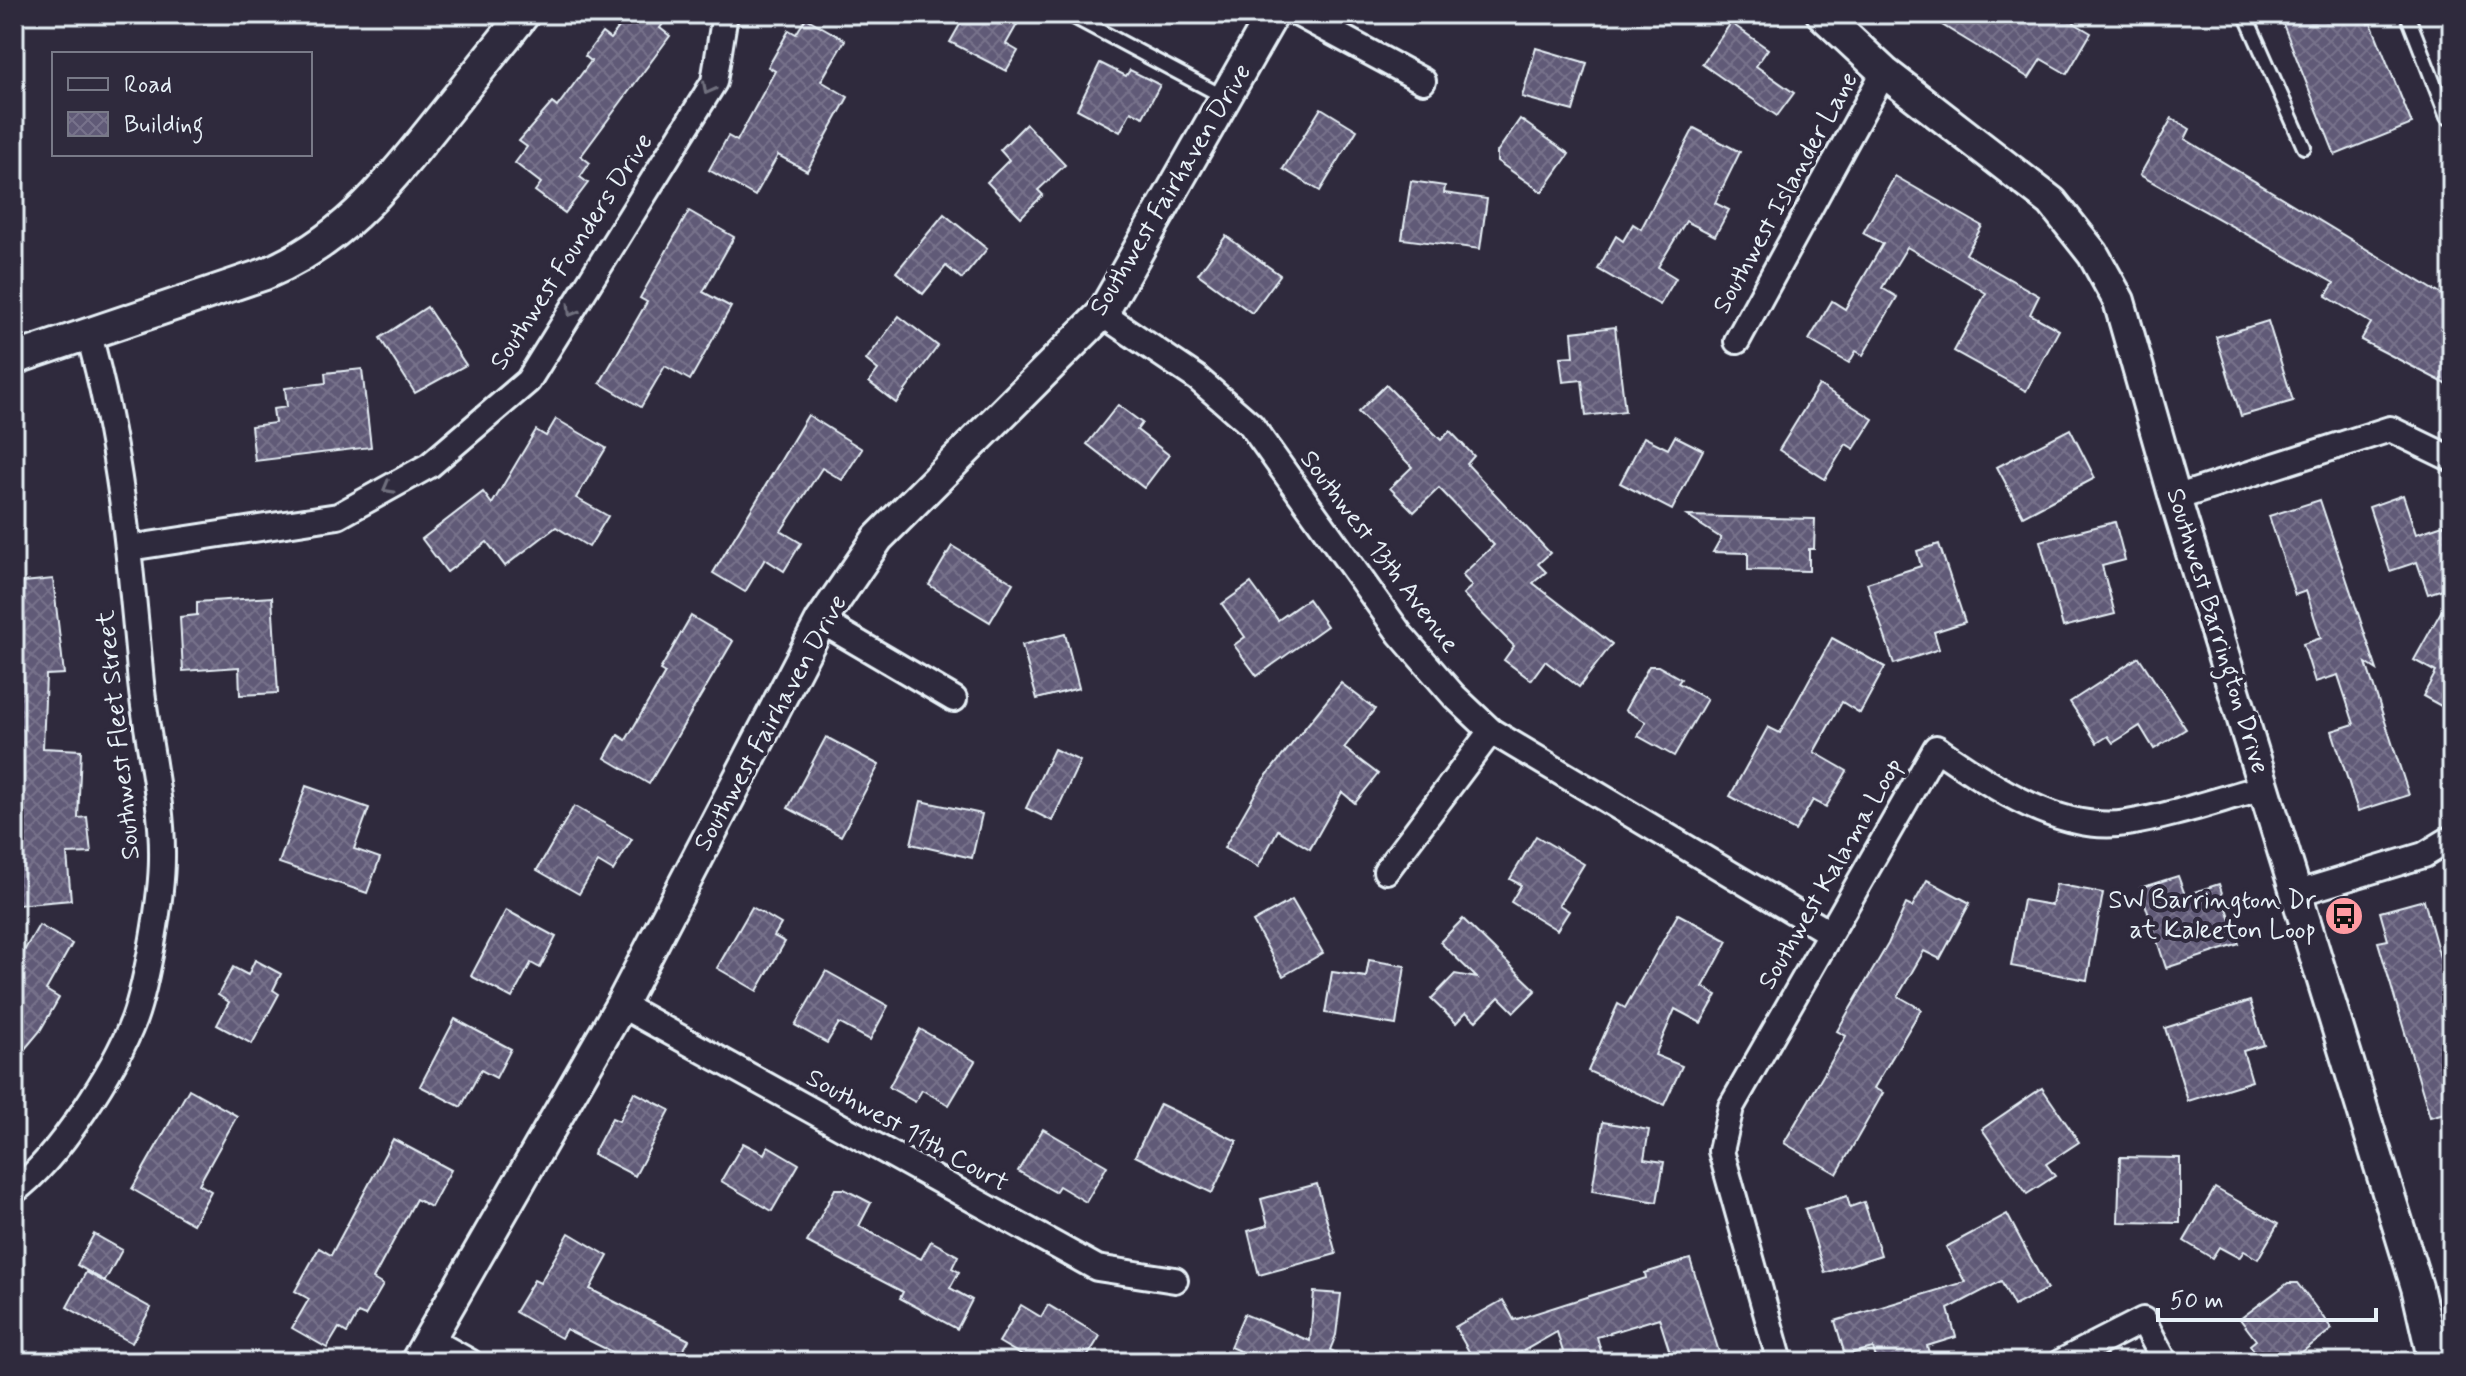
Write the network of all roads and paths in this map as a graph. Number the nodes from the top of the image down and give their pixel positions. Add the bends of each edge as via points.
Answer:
1 (524, 14) edge
2 (725, 14) edge
3 (1068, 14) edge
4 (1273, 14) edge
5 (1298, 14) edge
6 (1822, 14) edge
7 (2245, 14) edge
8 (2407, 14) edge
9 (1884, 72) junction
10 (1423, 81) dead end
11 (1227, 99) junction
12 (2447, 117) dead end
13 (2304, 147) dead end
14 (1102, 314) junction
15 (88, 332) junction
16 (1737, 341) dead end
17 (14, 359) edge
18 (2452, 459) edge
19 (2175, 498) junction
20 (129, 548) junction
21 (821, 621) junction
22 (954, 699) dead end
23 (1491, 731) junction
24 (2265, 787) junction
25 (2452, 838) edge
26 (1386, 871) dead end
27 (2298, 893) junction
28 (1828, 932) junction
29 (621, 1005) junction
30 (14, 1191) edge
31 (1175, 1280) dead end
32 (422, 1350) edge
33 (470, 1362) edge
34 (1780, 1362) edge
35 (2061, 1362) edge
36 (2165, 1362) edge
37 (2434, 1362) edge

1 - 15 street via 376,197 329,240 265,274
2 -> 20 street, Southwest Founders Drive via 714,82 528,381 430,465 338,516
3 - 11 lane
4 - 11 street, Southwest Fairhaven Drive
5 - 10 street
6 - 9 street, Southwest Barrington Drive
7 - 13 lane
8 - 12 lane
9 - 16 street, Southwest Islander Lane
9 - 19 street, Southwest Barrington Drive via 2052,202 2093,254 2119,301
11 - 14 street, Southwest Fairhaven Drive
14 - 21 street, Southwest Fairhaven Drive via 878,538
14 - 23 street, Southwest 13th Avenue via 1197,378 1251,425 1400,634
15 - 17 street
15 - 20 street, Southwest Fleet Street via 101,376
18 - 19 street via 2390,429
19 - 24 street, Southwest Barrington Drive
20 - 30 street, Southwest Fleet Street via 163,860 154,926 134,1019 103,1078 67,1136
21 - 22 street
21 - 29 street, Southwest Fairhaven Drive
23 - 26 street
23 - 28 street, Southwest 13th Avenue
24 - 27 street, Southwest Barrington Drive
24 - 28 street, Southwest Kalama Loop via 2125,824 2096,823 2032,809 1936,748
25 - 27 street via 2424,855
27 - 37 street, Southwest Barrington Drive via 2417,1287
28 - 34 street, Southwest Kalama Loop via 1731,1107 1721,1151
29 - 31 street, Southwest 11th Court via 1097,1268
29 - 32 street, Southwest Fairhaven Drive
32 - 33 street
35 - 36 street via 2143,1320

